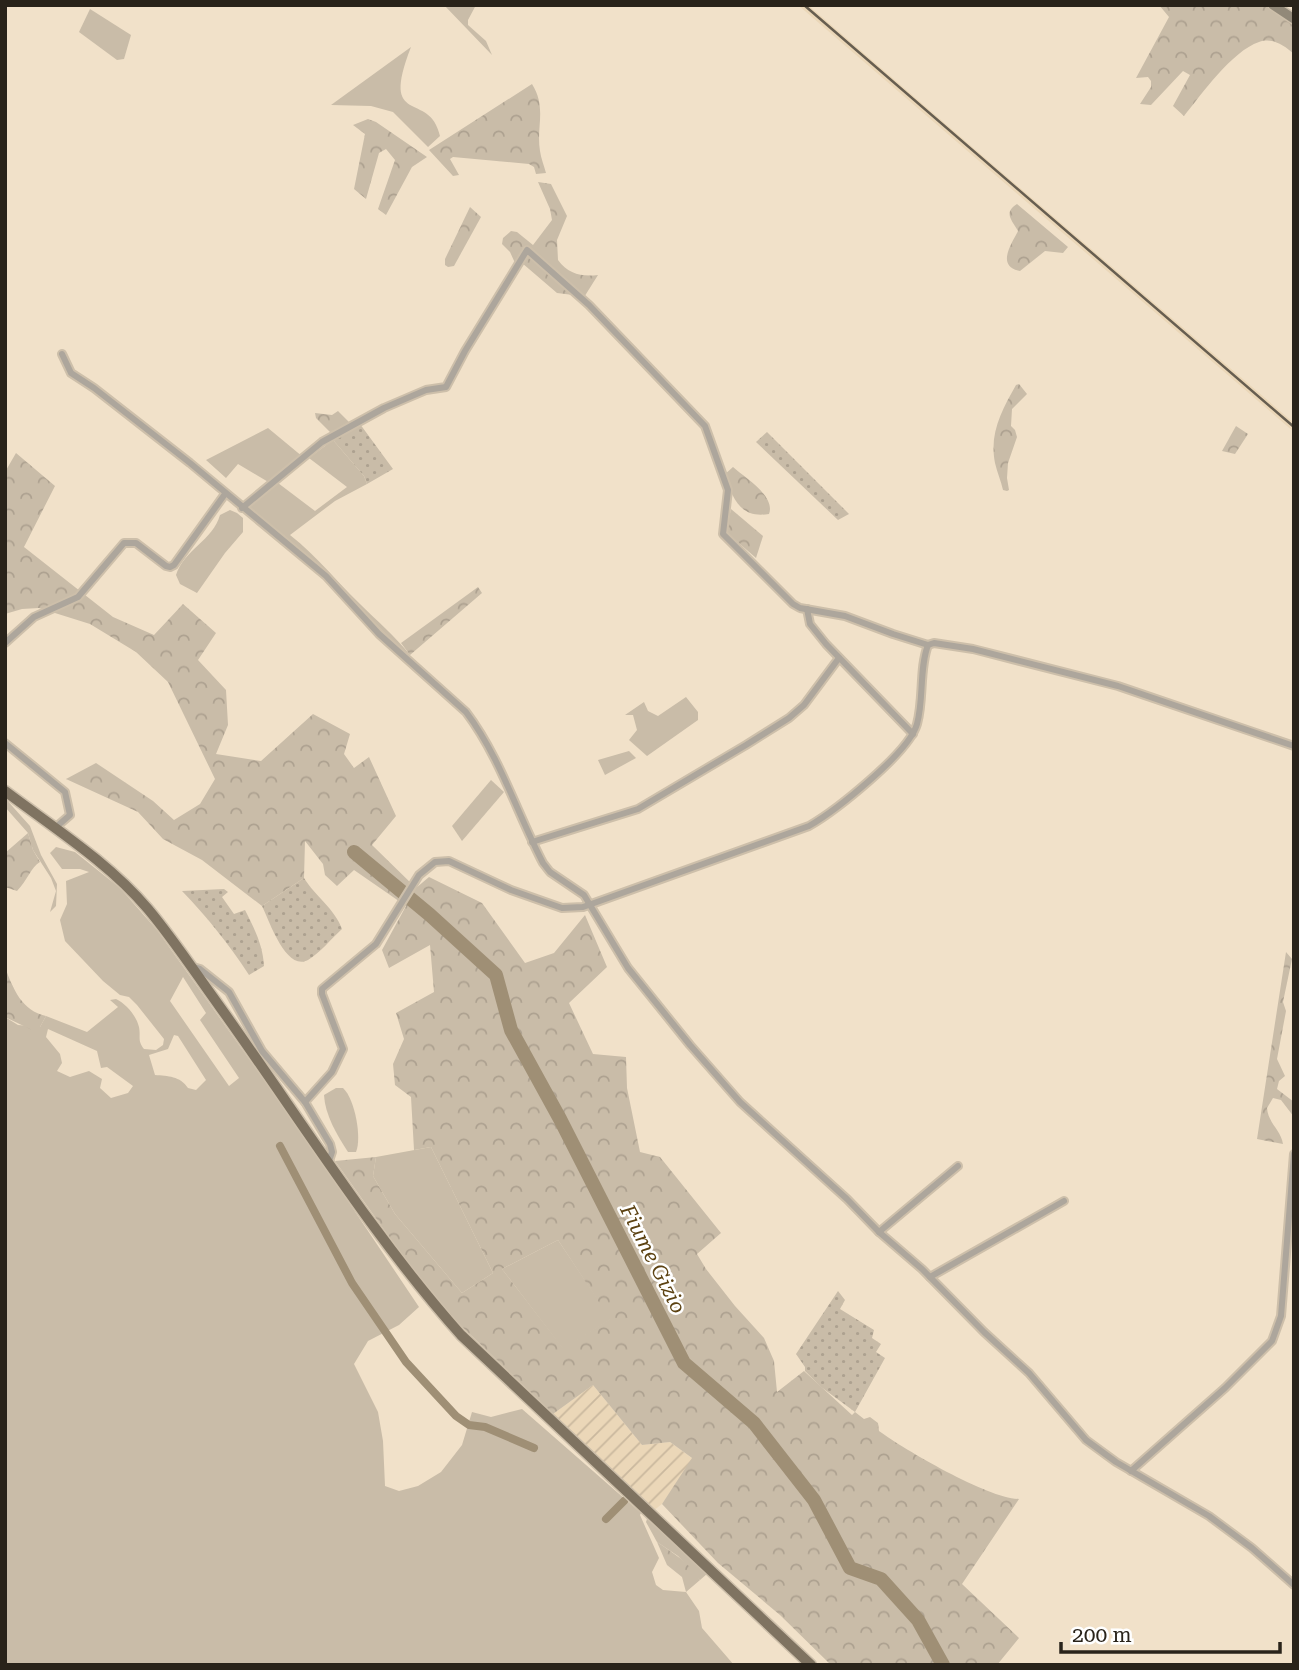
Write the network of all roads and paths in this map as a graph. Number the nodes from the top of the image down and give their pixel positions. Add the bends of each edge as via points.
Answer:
1 (1273, 5) edge
2 (1294, 19) edge
3 (62, 354) dead end
4 (225, 494) junction
5 (242, 508) junction
6 (807, 609) junction
7 (5, 643) edge
8 (929, 645) junction
9 (839, 658) junction
10 (913, 734) junction
11 (5, 743) edge
12 (1294, 746) edge
13 (5, 791) edge
14 (55, 828) junction
15 (532, 842) junction
16 (590, 904) junction
17 (191, 967) junction
18 (259, 1054) junction
19 (305, 1101) junction
20 (1294, 1154) edge
21 (329, 1160) junction
22 (958, 1166) dead end
23 (1064, 1200) dead end
24 (879, 1232) junction
25 (930, 1277) junction
26 (1131, 1471) junction
27 (1294, 1585) edge
28 (811, 1665) edge

1 - 2 main road
3 - 4 street via 71,373
4 - 5 street
4 - 7 street via 174,565 166,566 136,543 124,543 78,597 34,617
5 - 6 street via 322,442 384,408 423,391 446,387 527,250 589,305 705,426 728,490 723,534 793,604
5 - 15 street via 326,576 379,634 466,712 478,727
6 - 8 street via 845,616
6 - 9 street via 810,624
8 - 10 street
8 - 12 street via 973,649 1118,686
9 - 10 street
9 - 15 street via 804,705 746,745 638,809
10 - 16 street via 880,770 809,826
11 - 14 street via 65,792 70,815
13 - 14 main road
14 - 17 main road via 146,907
15 - 16 street via 550,872 576,888
16 - 19 street via 562,908 449,861 428,866 376,944 322,989 343,1049 332,1072
16 - 24 street via 628,968 702,1060 740,1102
17 - 18 main road
17 - 18 street via 229,992
18 - 19 street
18 - 21 main road
19 - 21 street via 330,1144
20 - 26 street via 1280,1316 1272,1341
21 - 28 main road via 378,1233 461,1335 647,1516
22 - 24 street
23 - 25 street
24 - 25 street
25 - 26 street via 1028,1373 1086,1440
26 - 27 street via 1209,1516

